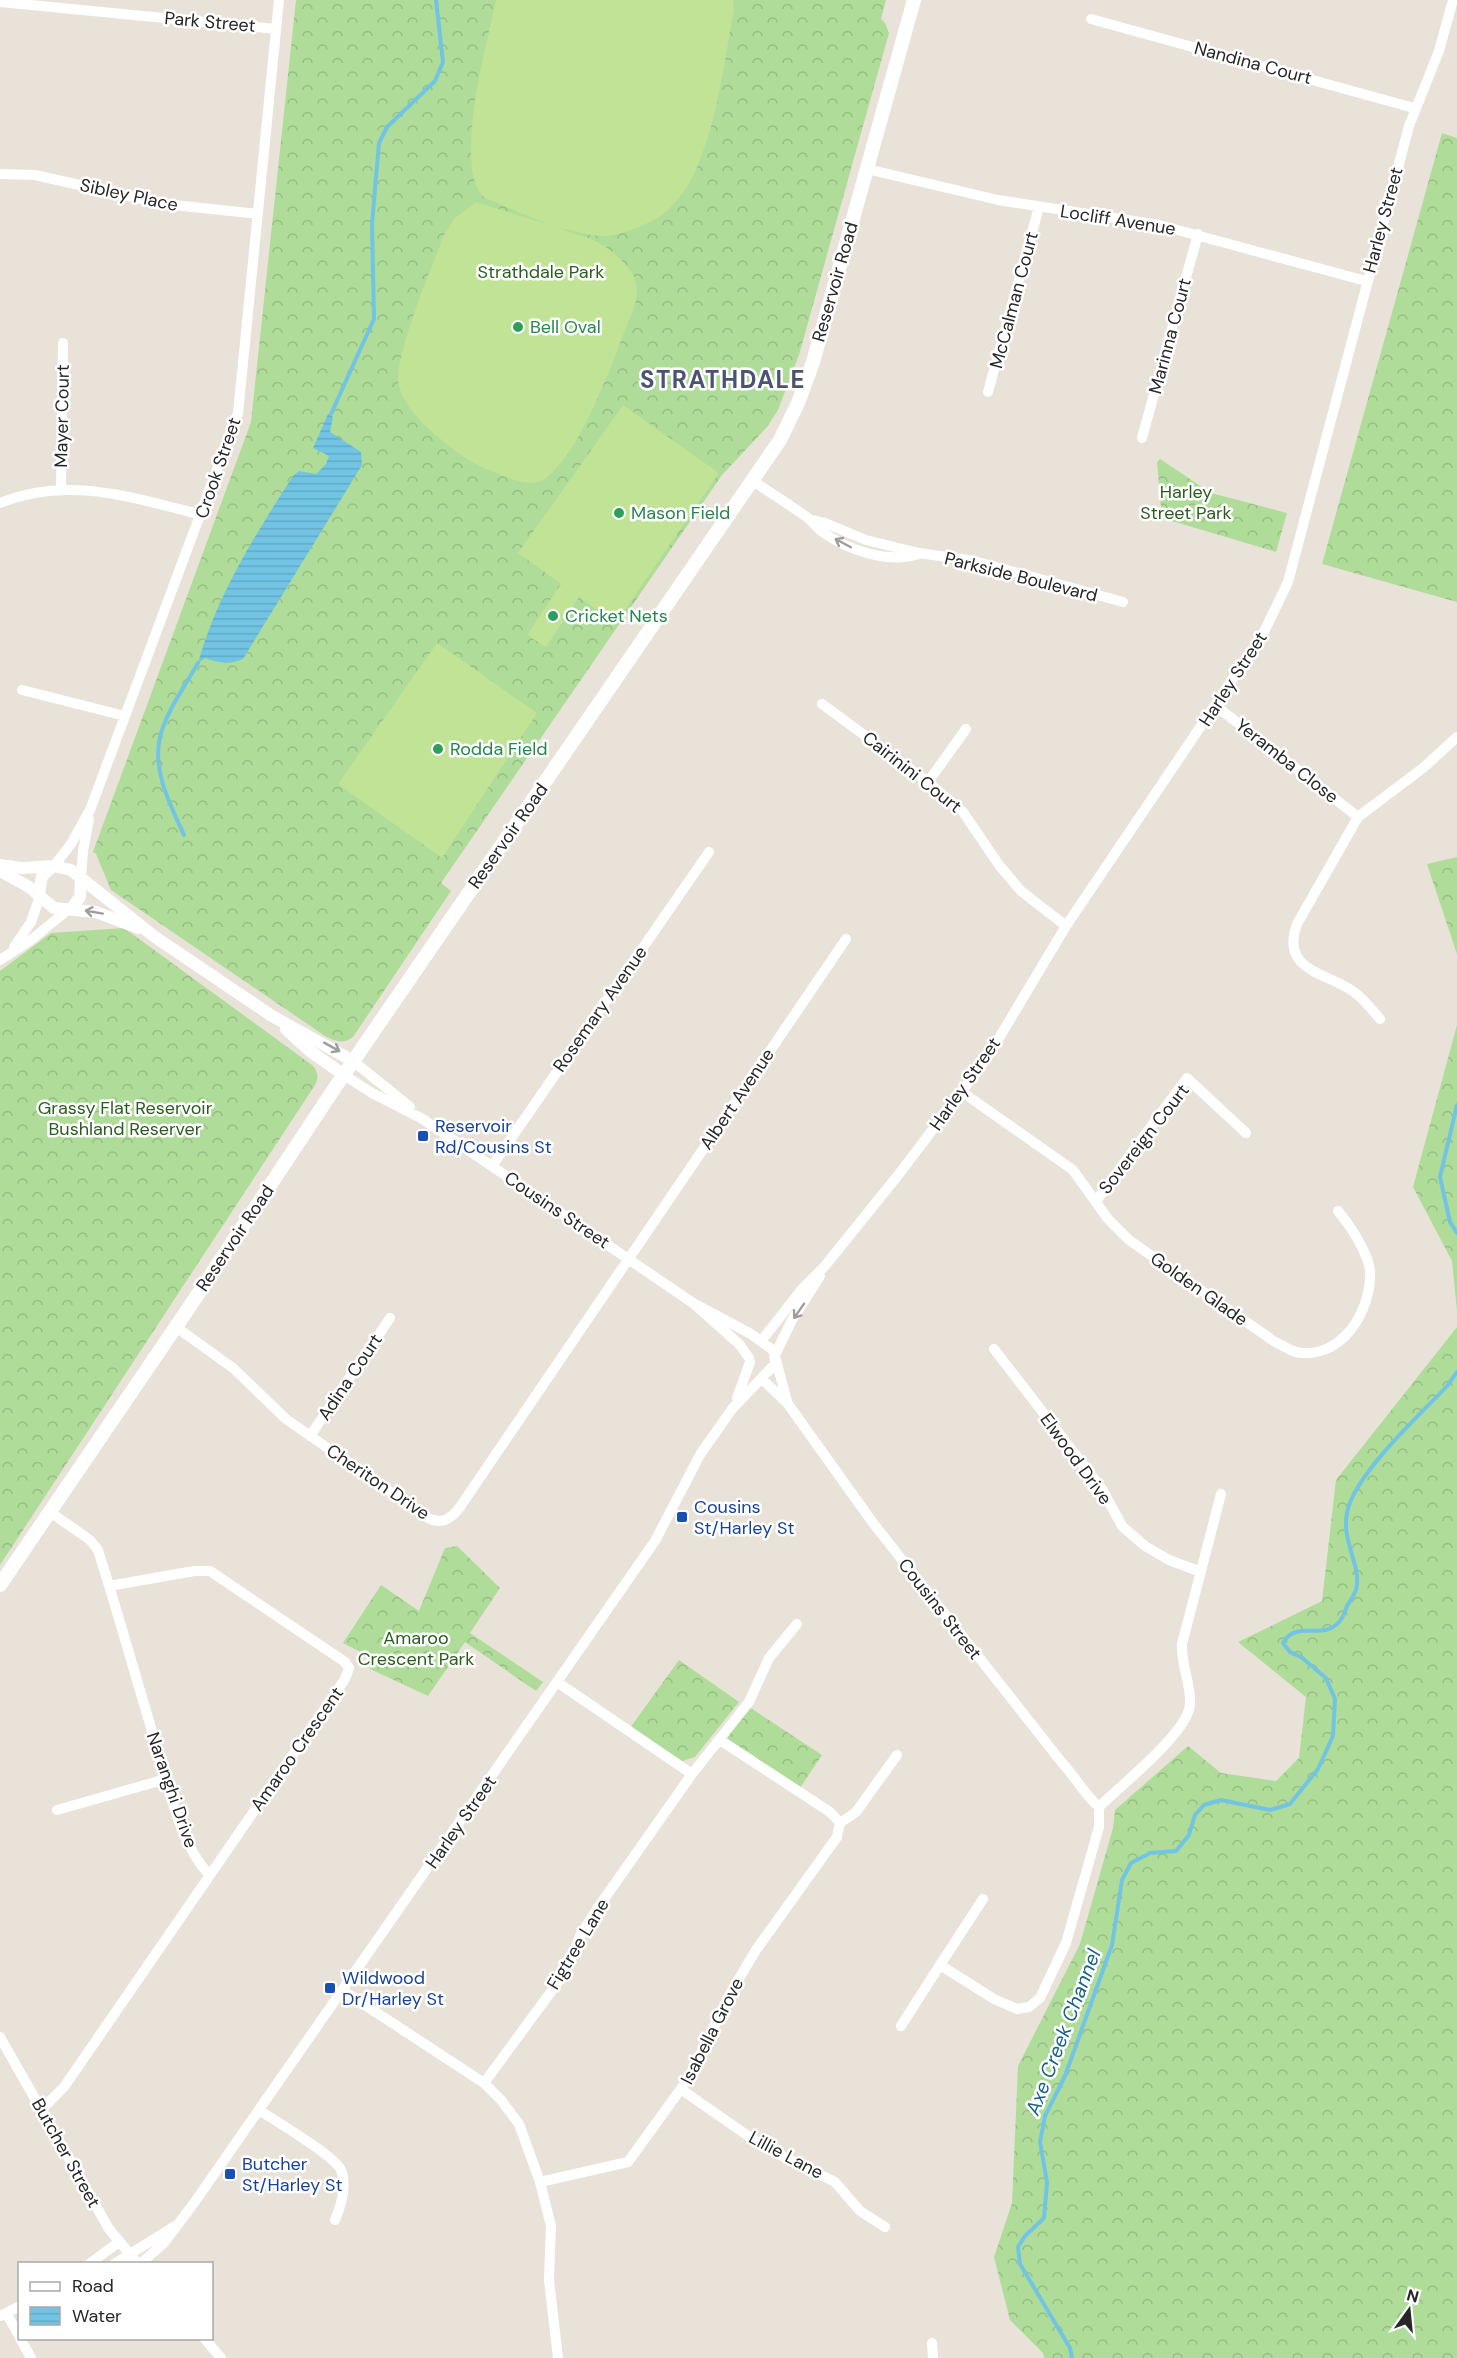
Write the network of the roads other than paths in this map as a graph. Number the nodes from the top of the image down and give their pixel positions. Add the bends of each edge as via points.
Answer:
1 (279, 0) edge
2 (914, 0) edge
3 (1453, 0) edge
4 (0, 2) edge
5 (94, 6) edge
6 (1091, 18) dead end
7 (276, 29) junction
8 (1414, 108) junction
9 (867, 169) junction
10 (0, 174) edge
11 (1039, 207) junction
12 (258, 214) junction
13 (1198, 234) junction
14 (1366, 281) junction
15 (63, 343) dead end
16 (988, 392) dead end
17 (1142, 438) dead end
18 (753, 481) junction
19 (61, 489) junction
20 (0, 504) edge
21 (202, 515) junction
22 (811, 520) junction
23 (866, 540) junction
24 (863, 551) junction
25 (920, 553) junction
26 (1123, 602) dead end
27 (22, 690) dead end
28 (822, 704) dead end
29 (1216, 706) junction
30 (125, 716) junction
31 (966, 729) dead end
32 (1457, 737) edge
33 (928, 782) junction
34 (90, 810) junction
35 (1359, 817) junction
36 (709, 852) dead end
37 (0, 865) edge
38 (53, 867) junction
39 (0, 871) edge
40 (81, 877) junction
41 (39, 895) junction
42 (70, 909) junction
43 (1066, 926) junction
44 (155, 937) junction
45 (846, 939) dead end
46 (10, 952) junction
47 (0, 960) edge
48 (272, 1016) junction
49 (1380, 1019) dead end
50 (353, 1061) junction
51 (344, 1075) junction
52 (962, 1092) junction
53 (421, 1118) junction
54 (1246, 1133) dead end
55 (492, 1166) junction
56 (1096, 1201) junction
57 (1338, 1211) dead end
58 (628, 1258) junction
59 (824, 1267) junction
60 (693, 1303) junction
61 (390, 1318) dead end
62 (176, 1327) junction
63 (761, 1340) junction
64 (994, 1349) dead end
65 (776, 1357) junction
66 (750, 1360) junction
67 (762, 1379) junction
68 (788, 1404) junction
69 (732, 1409) junction
70 (310, 1436) junction
71 (1221, 1494) dead end
72 (50, 1512) junction
73 (1201, 1572) junction
74 (0, 1585) edge
75 (109, 1586) junction
76 (797, 1624) dead end
77 (557, 1682) junction
78 (720, 1740) junction
79 (897, 1755) dead end
80 (692, 1774) junction
81 (166, 1779) junction
82 (1099, 1807) junction
83 (57, 1810) dead end
84 (840, 1823) junction
85 (210, 1875) junction
86 (983, 1899) dead end
87 (940, 1965) junction
88 (342, 1990) junction
89 (901, 2026) dead end
90 (0, 2037) edge
91 (484, 2083) junction
92 (682, 2090) junction
93 (42, 2109) junction
94 (259, 2110) junction
95 (540, 2182) junction
96 (335, 2220) dead end
97 (175, 2226) junction
98 (885, 2227) dead end
99 (119, 2242) junction
100 (130, 2254) junction
101 (92, 2262) edge
102 (117, 2262) edge
103 (137, 2262) edge
104 (141, 2262) edge
105 (18, 2307) edge
106 (3, 2315) edge
107 (18, 2335) edge
108 (21, 2340) edge
109 (206, 2340) edge
110 (932, 2343) dead end
111 (32, 2358) edge
112 (221, 2358) edge
113 (558, 2358) edge
114 (933, 2358) edge

1 - 7 street, Crook Street
2 - 9 main road, Reservoir Road
3 - 8 street, Harley Street via 1438,51
4 - 5 street, Park Street
5 - 7 street, Park Street
6 - 8 street, Nandina Court
7 - 12 street, Crook Street
8 - 14 street, Harley Street
9 - 11 street, Locliff Avenue
9 - 18 main road, Reservoir Road via 805,386 789,423
10 - 12 street, Sibley Place via 35,175 164,204
11 - 13 street, Locliff Avenue
11 - 16 street, McCalman Court
12 - 21 street, Crook Street via 238,413
13 - 14 street, Locliff Avenue
13 - 17 street, Marinna Court
14 - 29 street, Harley Street via 1287,582 1263,634
15 - 19 street, Mayer Court
18 - 22 street, Parkside Boulevard
18 - 50 main road, Reservoir Road
19 - 20 street
19 - 21 street via 104,492
21 - 30 street, Crook Street
22 - 23 street, Parkside Boulevard
24 -> 22 street, Parkside Boulevard via 822,531
23 - 24 street
23 - 25 street, Parkside Boulevard
24 - 25 street, Parkside Boulevard via 901,556
25 - 26 street, Parkside Boulevard via 974,561
27 - 30 street
28 - 33 street, Cairinini Court
29 - 35 street, Yeramba Close
29 - 43 street, Harley Street
30 - 34 street, Crook Street
31 - 33 street
32 - 35 street
33 - 43 street, Cairinini Court via 963,812 1021,891
34 - 38 street, Crook Street
34 - 40 street, Crook Street
35 - 49 street via 1297,924 1293,944 1296,958 1308,970 1357,994
36 - 55 street, Rosemary Avenue
37 - 38 street
38 - 40 street via 65,867
38 - 41 street via 42,876
39 - 41 street
40 - 42 street via 80,897
40 - 44 street, Cousins Street
41 - 42 street via 54,908
41 - 46 street via 31,922
44 -> 42 street, Cousins Street via 114,917
42 - 46 street
43 - 52 street, Harley Street via 987,1058
44 - 48 street, Cousins Street
45 - 58 street, Albert Avenue
46 - 47 street
48 -> 50 street, Cousins Street
48 - 51 street, Cousins Street
50 - 51 main road, Reservoir Road
50 - 53 street, Cousins Street
51 - 53 street, Cousins Street
51 - 62 main road, Reservoir Road
52 - 56 street, Golden Glade via 1073,1170
52 - 59 street, Harley Street
53 - 55 street, Cousins Street
54 - 56 street, Sovereign Court via 1187,1078
55 - 58 street, Cousins Street
56 - 57 street, Golden Glade via 1108,1220 1129,1240 1275,1342 1296,1352 1333,1347 1354,1327 1367,1294 1370,1270 1352,1227
58 - 60 street, Cousins Street
58 - 70 street, Cheriton Drive via 460,1507 447,1520 428,1518
59 - 63 street, Harley Street
59 -> 65 street, Harley Street via 792,1320
60 - 63 street, Cousins Street
60 - 66 street, Cousins Street via 741,1345
61 - 70 street, Adina Court
62 - 70 street, Cheriton Drive via 233,1368 276,1411
62 - 72 main road, Reservoir Road
63 - 65 street, Cousins Street
63 - 66 street, Harley Street
64 - 73 street, Elwood Drive via 1102,1489 1122,1526 1161,1556
65 - 67 street, Harley Street
65 - 68 street, Cousins Street
66 - 67 street, Cousins Street
66 - 69 street, Harley Street
67 - 68 street, Cousins Street
67 - 69 street, Harley Street
68 - 82 street, Cousins Street via 873,1523 1088,1798
69 - 77 street, Harley Street via 701,1454 664,1527
71 - 73 street
72 - 74 main road, Reservoir Road
72 - 75 street, Naranghi Drive via 95,1545
73 - 82 street via 1182,1644 1190,1697 1188,1712 1178,1732
75 - 81 street, Naranghi Drive
75 - 85 street, Amaroo Crescent via 210,1571 349,1665 345,1679
76 - 78 street, Figtree Lane via 769,1658 749,1702
77 - 80 street
77 - 88 street, Harley Street
78 - 80 street, Figtree Lane
78 - 84 street via 830,1812
79 - 84 street, Isabella Grove via 856,1812
80 - 91 street, Figtree Lane via 597,1909 580,1936 567,1970
81 - 83 street
81 - 85 street, Naranghi Drive via 189,1846
82 - 87 street via 1099,1827 1066,1943 1040,1998 1029,2007 1017,2009
84 - 92 street, Isabella Grove via 837,1837 756,1950 731,1992
85 - 93 street via 64,2087
86 - 87 street
87 - 89 street
88 - 91 street
88 - 94 street, Harley Street
90 - 93 street, Butcher Street
91 - 95 street via 519,2124
92 - 95 street, Isabella Grove via 627,2162
92 - 98 street, Lillie Lane via 764,2147 835,2182 860,2211
93 - 99 street, Butcher Street
94 - 96 street via 340,2168 341,2201
94 - 97 street, Harley Street
95 - 113 street via 551,2226 549,2280
97 - 100 street, Harley Street
97 - 104 street, Harley Street via 164,2243
99 - 100 street, Butcher Street
99 - 101 street
100 - 102 street, Harley Street
100 - 103 street, Butcher Street
105 - 106 street
106 - 107 street
108 - 111 street
109 - 112 street
110 - 114 street

